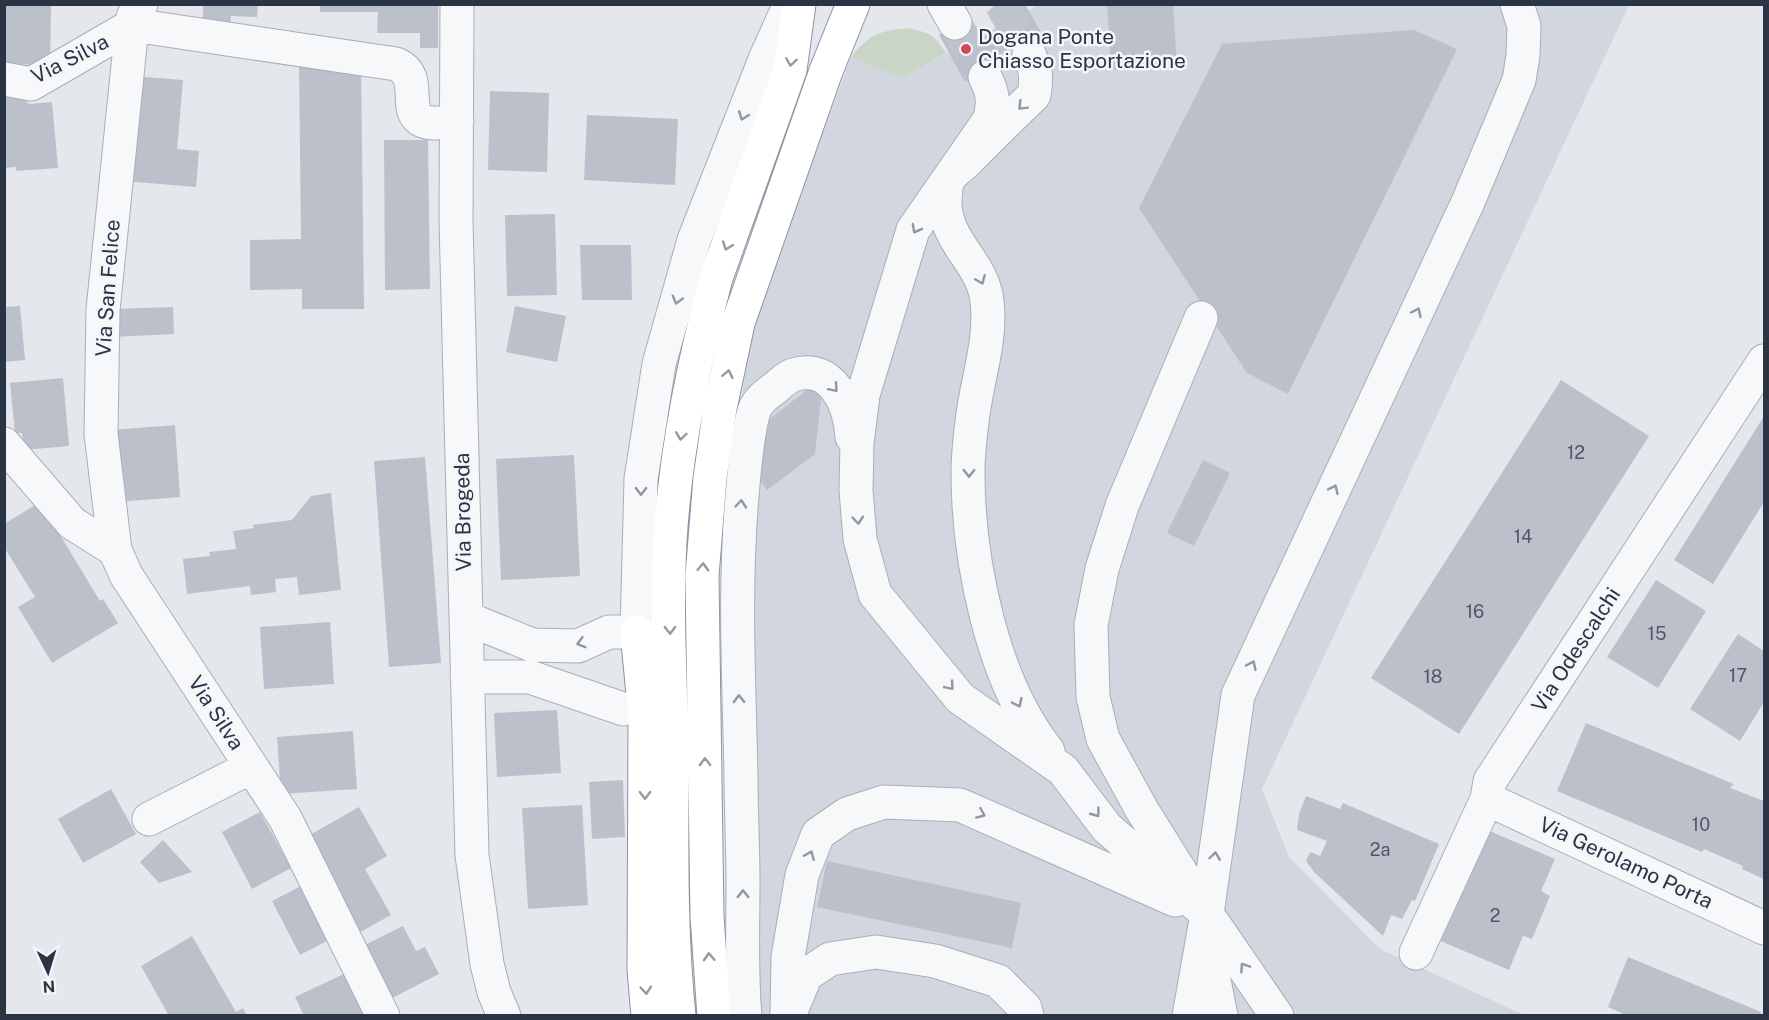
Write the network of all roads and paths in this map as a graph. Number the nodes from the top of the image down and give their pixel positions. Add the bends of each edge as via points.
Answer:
1 (457, 4) edge
2 (790, 4) edge
3 (799, 4) edge
4 (853, 4) edge
5 (1517, 4) edge
6 (136, 16) edge
7 (1029, 54) tunnel mouth
8 (985, 77) tunnel mouth
9 (4, 79) edge
10 (457, 122) junction
11 (948, 180) junction
12 (1201, 318) dead end
13 (1764, 361) edge
14 (4, 444) edge
15 (856, 487) junction
16 (116, 550) junction
17 (466, 618) junction
18 (637, 632) junction
19 (467, 677) junction
20 (623, 710) dead end
21 (251, 766) junction
22 (1063, 770) junction
23 (1487, 799) junction
24 (148, 819) dead end
25 (1207, 914) junction
26 (1764, 928) edge
27 (1416, 953) dead end
28 (383, 1016) edge
29 (504, 1016) edge
30 (648, 1016) edge
31 (679, 1016) edge
32 (714, 1016) edge
33 (745, 1016) edge
34 (789, 1016) edge
35 (1027, 1016) edge
36 (1189, 1016) edge
37 (1221, 1016) edge
38 (1277, 1016) edge

1 - 10 street, Via Brogeda
2 -> 18 street via 765,57 694,240 659,364 641,479
3 -> 31 highway via 790,70 707,310 685,406 675,484 669,611 673,910
32 -> 4 highway via 707,916 702,576 710,478 738,323
25 -> 5 street via 1238,695 1468,202 1519,81 1524,26
6 - 9 street, Via Silva via 31,84
6 - 10 street via 396,64 410,75 414,112 419,119 427,123
6 - 16 street, Via San Felice via 103,310 101,434
7 -> 11 street via 1037,78 1034,95
8 - 11 street via 994,102 990,118
10 - 17 street, Via Brogeda
11 -> 15 street via 913,230 863,395
11 -> 22 street via 947,223 982,278 988,309 968,470 976,563 997,651 1010,686 1028,722
12 - 25 street via 1122,506 1102,569 1091,625 1093,698 1103,739
13 - 23 street, Via Odescalchi via 1490,781
14 - 16 street via 72,523
15 -> 22 street via 860,539 875,594 960,698
33 -> 15 street via 738,543 754,412 765,397 792,375 823,376 843,398 851,428
16 - 21 street, Via Silva via 126,575
18 -> 17 street via 609,632 578,646 532,645
17 - 19 street, Via Brogeda
18 -> 30 highway via 645,715 644,970
19 - 20 street via 530,677
19 - 29 street, Via Brogeda via 472,855 487,964
21 - 24 street
21 - 28 street, Via Silva via 285,818
22 -> 25 street via 1107,828
23 - 26 street, Via Gerolamo Porta
23 - 27 street, Via Odescalchi
34 -> 25 street via 788,957 802,875 818,834 847,814 884,802 960,805
25 - 36 street
25 - 37 street via 1209,955
38 -> 25 street
34 - 35 street via 806,975 831,959 876,952 935,961 998,981 1025,1008

